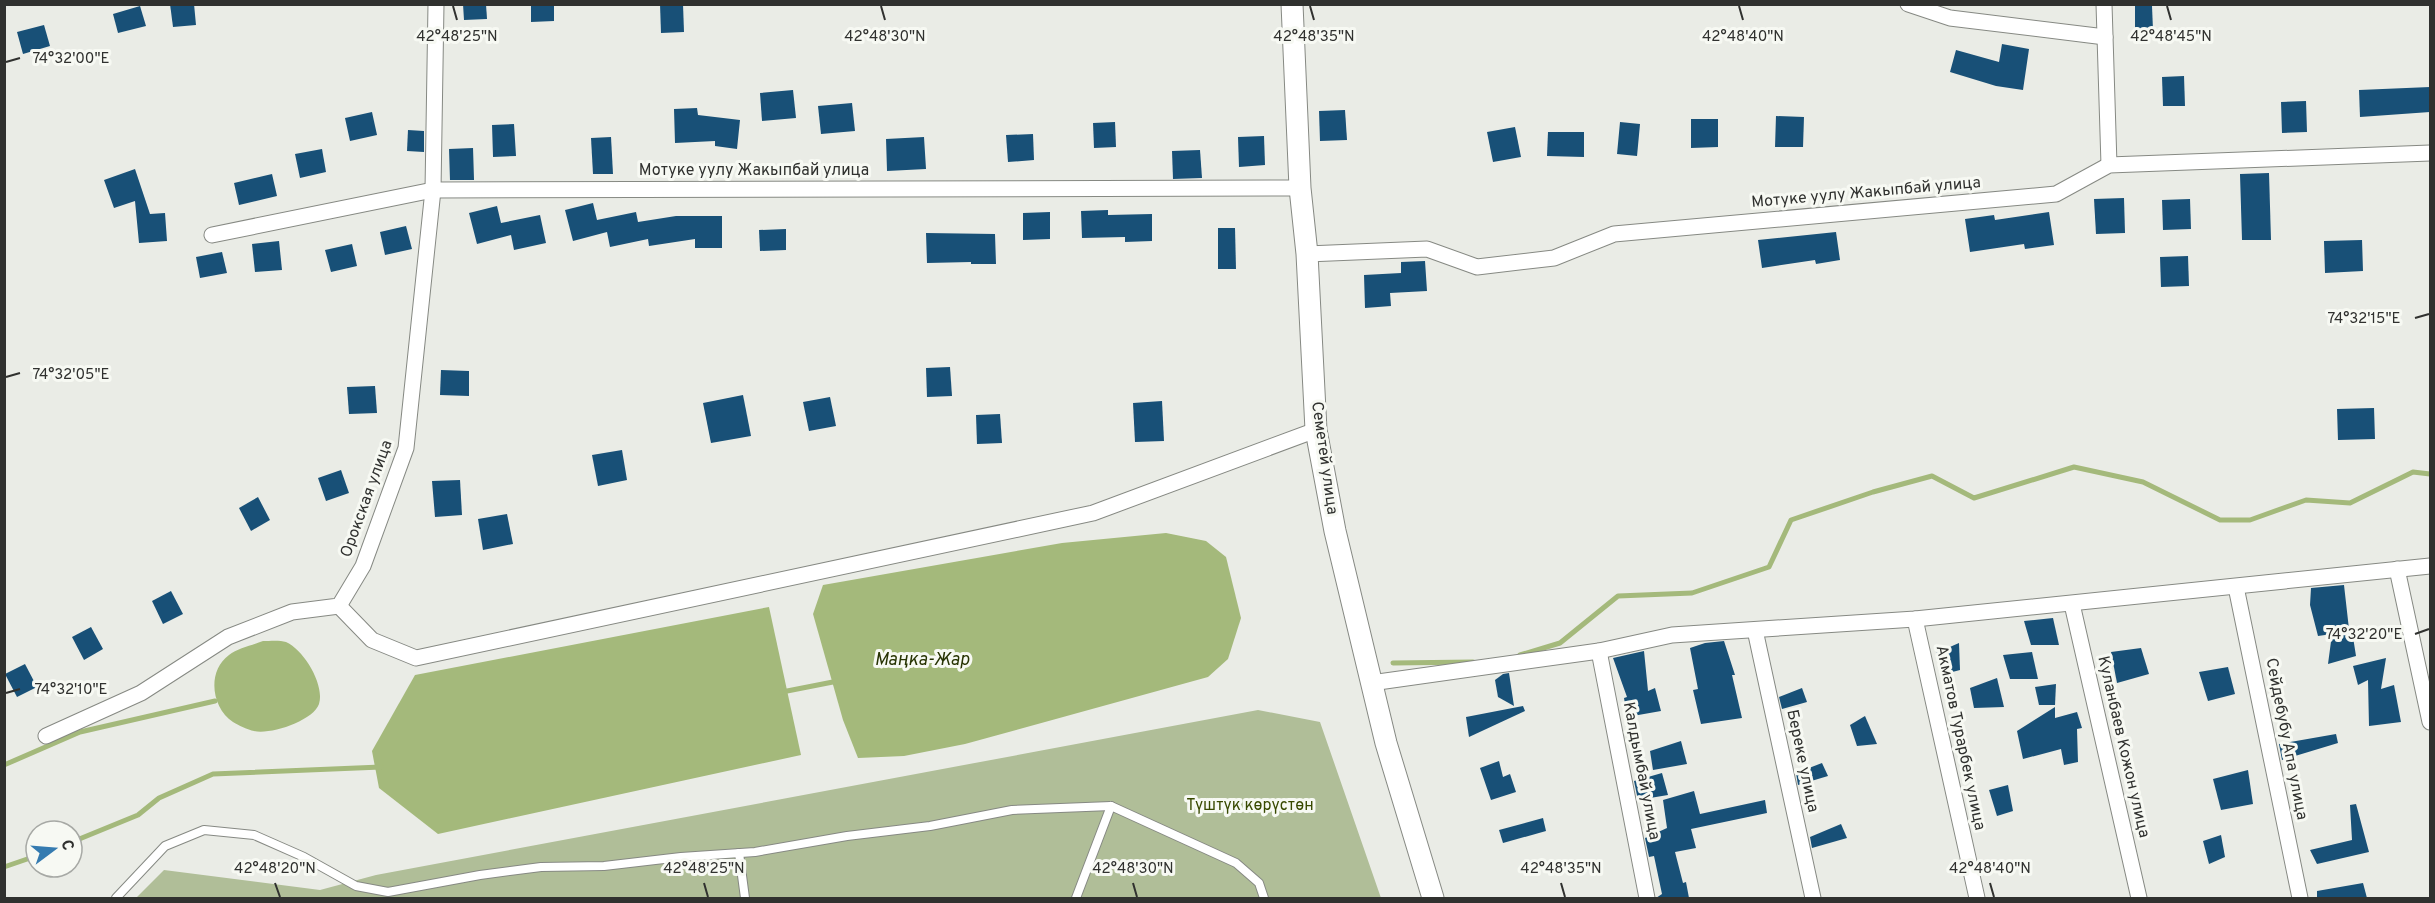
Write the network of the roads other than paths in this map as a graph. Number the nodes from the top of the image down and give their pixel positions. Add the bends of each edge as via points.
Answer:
1 (436, 4) edge
2 (1292, 4) edge
3 (1908, 4) edge
4 (2104, 4) edge
5 (2105, 37) junction
6 (2430, 153) edge
7 (2109, 165) junction
8 (1300, 188) junction
9 (433, 190) junction
10 (212, 235) dead end
11 (1307, 254) junction
12 (1316, 430) junction
13 (2430, 566) edge
14 (2397, 569) junction
15 (2236, 586) junction
16 (2072, 604) junction
17 (339, 606) junction
18 (1915, 620) junction
19 (1755, 630) junction
20 (1599, 651) junction
21 (1371, 683) junction
22 (2430, 722) edge
23 (46, 736) dead end
24 (1111, 806) junction
25 (739, 853) junction
26 (116, 898) edge
27 (745, 898) edge
28 (1076, 898) edge
29 (1264, 898) edge
30 (1433, 898) edge
31 (1647, 898) edge
32 (1814, 898) edge
33 (1977, 898) edge
34 (2139, 898) edge
35 (2300, 898) edge

1 - 9 street, Орокская улица
2 - 8 street, Семетей улица
3 - 5 street via 1950,18
4 - 5 street
5 - 7 street
6 - 7 street, Мотуке уулу Жакыпбай улица
7 - 11 street, Мотуке уулу Жакыпбай улица via 2056,194 1614,234 1554,258 1488,266 1477,267 1427,249
8 - 9 street, Мотуке уулу Жакыпбай улица
8 - 11 street, Семетей улица
9 - 10 street, Мотуке уулу Жакыпбай улица
9 - 17 street, Орокская улица via 406,448 363,566
11 - 12 street, Семетей улица
12 - 17 street via 1093,513 416,658 372,640
12 - 21 street, Семетей улица
13 - 14 street
14 - 15 street
14 - 22 street
15 - 16 street
15 - 35 street, Сейдебубу Апа улица
16 - 18 street
16 - 34 street, Куланбаев Кожон улица
17 - 23 street via 291,612 228,637 141,693
18 - 19 street
18 - 33 street, Акматов Турарбек улица
19 - 20 street via 1672,635
19 - 32 street, Береке улица
20 - 21 street
20 - 31 street, Калдымбай улица
21 - 30 street, Семетей улица
24 - 25 lane via 1012,810 930,826
24 - 28 lane
24 - 29 lane via 1236,863 1259,883
25 - 26 lane via 604,866 541,867 388,892 356,886 254,835 204,830 165,846
25 - 27 lane

